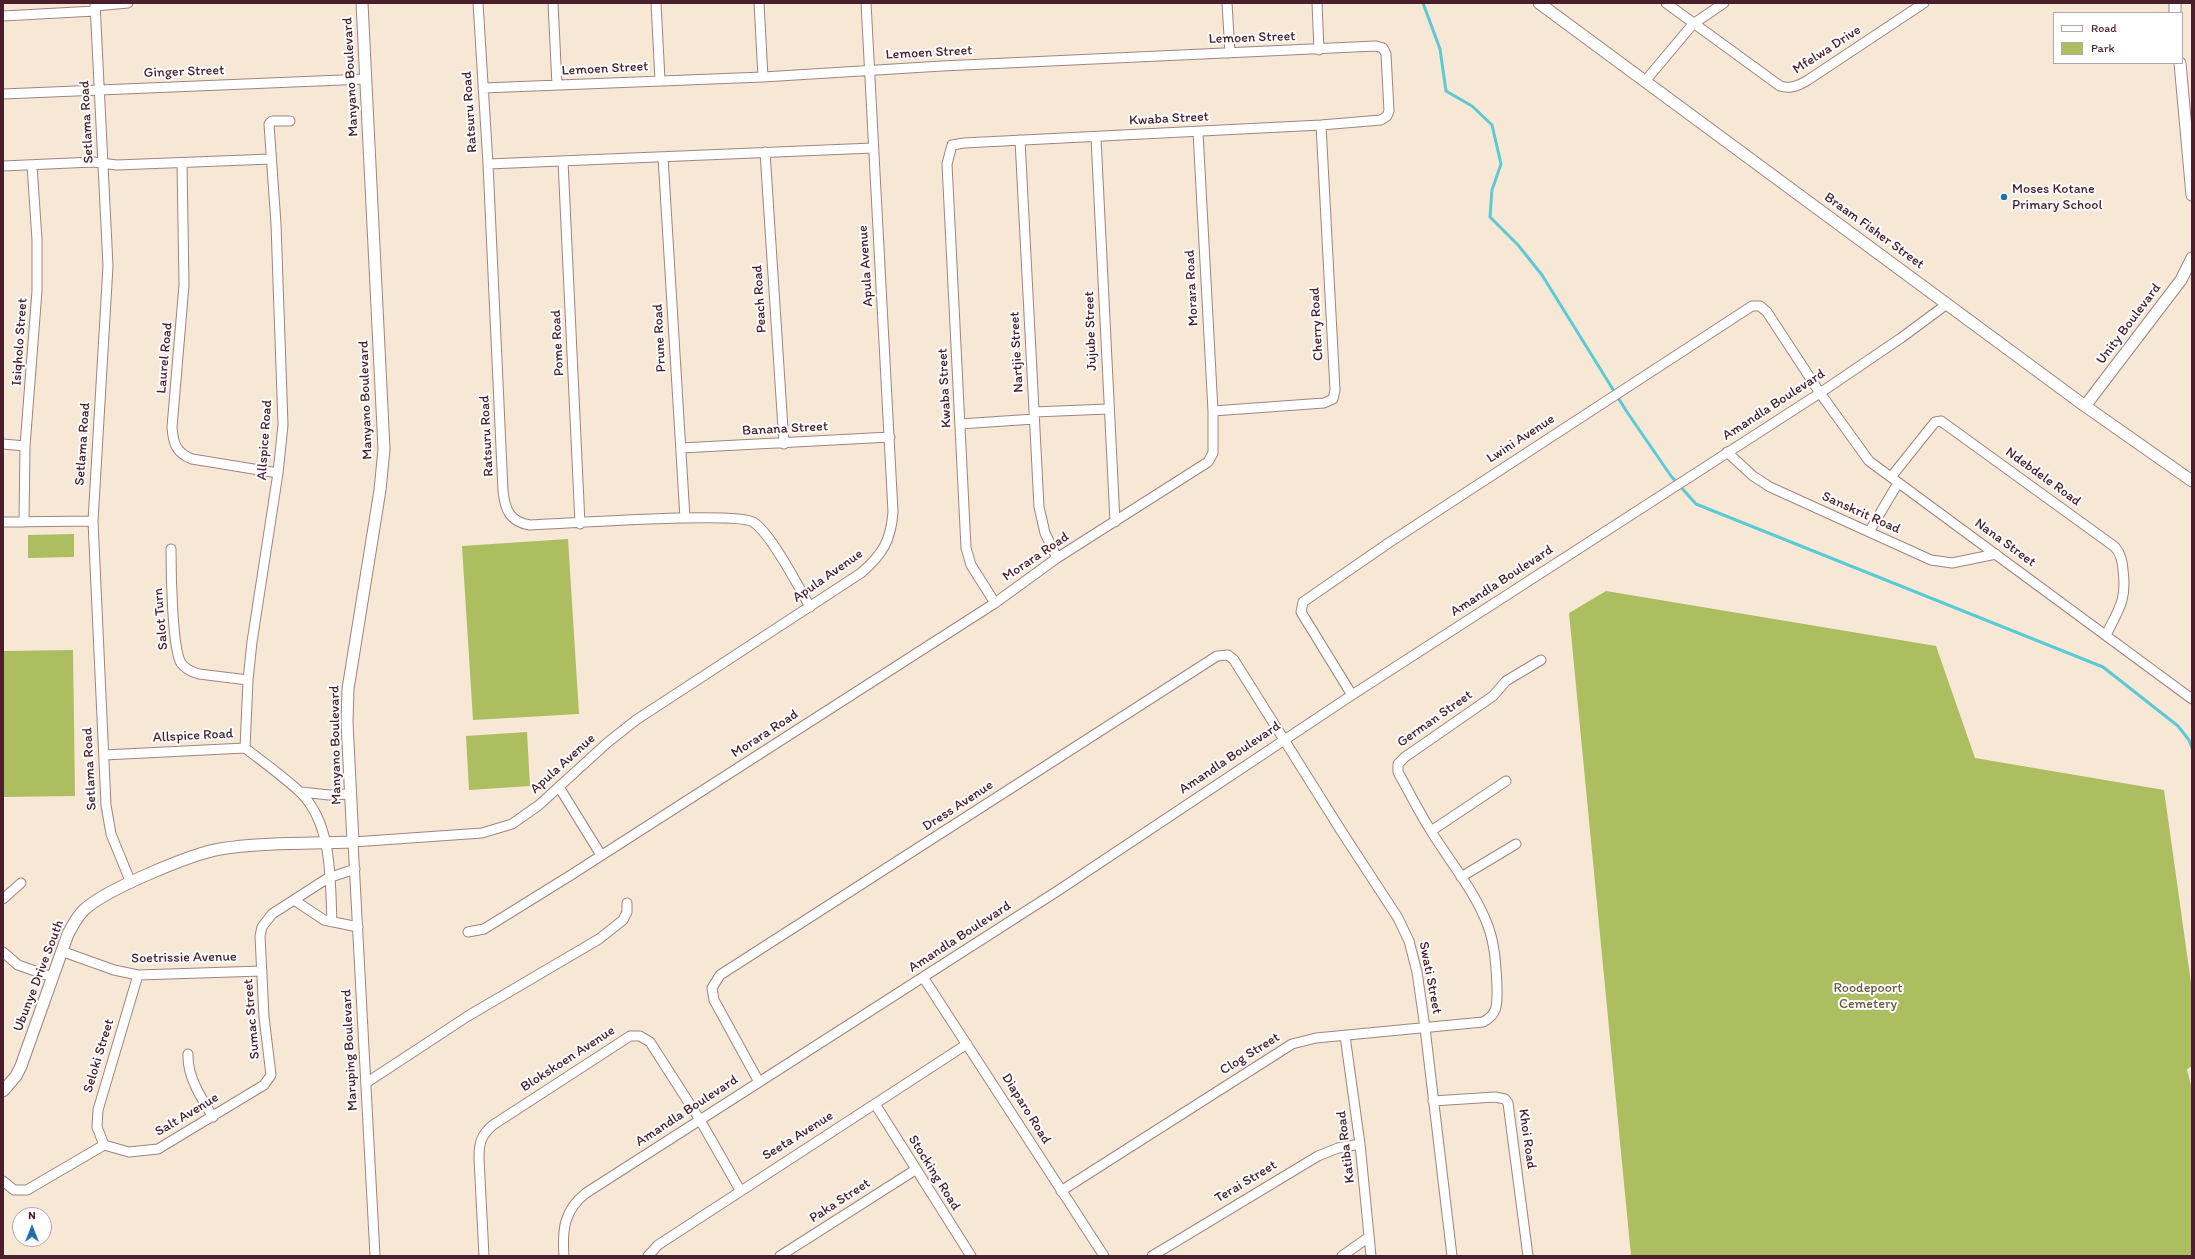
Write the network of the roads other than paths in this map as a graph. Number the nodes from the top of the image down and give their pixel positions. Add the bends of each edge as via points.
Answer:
1 (128, 3) edge
2 (362, 3) edge
3 (478, 3) edge
4 (553, 3) edge
5 (656, 3) edge
6 (759, 3) edge
7 (866, 3) edge
8 (1227, 3) edge
9 (1317, 3) edge
10 (1539, 3) edge
11 (1666, 3) edge
12 (1724, 3) edge
13 (1924, 3) edge
14 (95, 6) edge
15 (3, 16) edge
16 (1693, 24) junction
17 (1320, 50) junction
18 (1230, 53) junction
19 (2180, 64) edge
20 (869, 70) junction
21 (763, 77) junction
22 (366, 79) junction
23 (660, 80) junction
24 (1646, 80) junction
25 (557, 85) junction
26 (483, 88) junction
27 (99, 89) junction
28 (3, 94) edge
29 (2188, 114) edge
30 (1381, 120) joint
31 (290, 121) dead end
32 (1321, 125) junction
33 (1198, 132) junction
34 (1096, 138) junction
35 (1020, 140) junction
36 (873, 148) junction
37 (765, 152) junction
38 (663, 157) junction
39 (271, 159) junction
40 (563, 161) junction
41 (103, 163) junction
42 (182, 163) junction
43 (32, 164) junction
44 (488, 164) junction
45 (3, 166) edge
46 (2192, 195) edge
47 (2192, 258) edge
48 (1947, 304) junction
49 (1820, 393) junction
50 (2085, 406) junction
51 (1108, 409) junction
52 (1213, 411) junction
53 (1034, 416) junction
54 (960, 424) junction
55 (890, 438) junction
56 (3, 444) edge
57 (784, 444) junction
58 (25, 446) junction
59 (680, 448) junction
60 (1726, 452) junction
61 (278, 473) junction
62 (1894, 480) junction
63 (2192, 482) edge
64 (685, 518) junction
65 (93, 521) junction
66 (3, 522) edge
67 (24, 522) junction
68 (1115, 522) junction
69 (580, 524) junction
70 (1869, 532) junction
71 (171, 549) dead end
72 (1996, 554) junction
73 (1058, 558) junction
74 (995, 602) junction
75 (810, 607) junction
76 (2106, 635) junction
77 (1541, 660) dead end
78 (248, 680) junction
79 (1352, 694) junction
80 (2190, 695) edge
81 (1283, 740) junction
82 (245, 748) junction
83 (104, 755) junction
84 (1506, 782) dead end
85 (559, 787) junction
86 (301, 792) junction
87 (351, 794) junction
88 (1431, 831) junction
89 (353, 842) junction
90 (326, 844) junction
91 (1516, 844) dead end
92 (601, 855) junction
93 (355, 869) junction
94 (330, 877) junction
95 (1461, 877) junction
96 (22, 883) dead end
97 (131, 883) junction
98 (3, 899) edge
99 (294, 900) junction
100 (627, 903) dead end
101 (332, 922) junction
102 (358, 927) junction
103 (468, 932) dead end
104 (61, 951) junction
105 (3, 952) edge
106 (262, 971) junction
107 (138, 975) junction
108 (52, 977) junction
109 (923, 977) junction
110 (1483, 1022) joint
111 (1425, 1028) junction
112 (1346, 1036) junction
113 (967, 1044) junction
114 (188, 1054) dead end
115 (271, 1075) joint
116 (759, 1082) junction
117 (366, 1083) junction
118 (3, 1091) edge
119 (1433, 1101) junction
120 (875, 1104) junction
121 (213, 1117) junction
122 (700, 1120) junction
123 (1360, 1144) junction
124 (104, 1145) junction
125 (915, 1170) junction
126 (3, 1181) edge
127 (740, 1190) junction
128 (1061, 1191) junction
129 (1369, 1238) junction
130 (375, 1256) edge
131 (484, 1256) edge
132 (564, 1256) edge
133 (648, 1256) edge
134 (780, 1256) edge
135 (971, 1256) edge
136 (1104, 1256) edge
137 (1152, 1256) edge
138 (1342, 1256) edge
139 (1371, 1256) edge
140 (1452, 1256) edge
141 (1528, 1256) edge

1 - 14 street
2 - 22 street, Manyano Boulevard
3 - 26 street, Ratsuru Road
4 - 25 street
5 - 23 street
6 - 21 street
7 - 20 street, Apula Avenue
8 - 18 street
9 - 17 street
10 - 24 street, Braam Fisher Street
11 - 16 street, Mfelwa Drive
12 - 16 street
13 - 16 street, Mfelwa Drive via 1808,80 1790,87 1780,86
14 - 15 street
14 - 27 street, Setlama Road
16 - 24 street
17 - 18 street, Lemoen Street
17 - 30 street, Lemoen Street via 1376,46 1383,48 1389,110 1387,116
18 - 20 street, Lemoen Street
19 - 29 street
20 - 21 street, Lemoen Street
20 - 36 street, Apula Avenue
21 - 23 street, Lemoen Street
22 - 27 street, Ginger Street
22 - 87 street, Manyano Boulevard via 384,449 380,490 348,689
23 - 25 street, Lemoen Street
24 - 48 street, Braam Fisher Street
25 - 26 street, Lemoen Street
26 - 44 street, Ratsuru Road
27 - 28 street, Ginger Street
27 - 41 street, Setlama Road
29 - 46 street
30 - 32 street, Kwaba Street
31 - 39 street, Allspice Road via 272,121 270,124
32 - 33 street, Kwaba Street
32 - 52 street, Cherry Road via 1335,390 1333,398 1324,403
33 - 34 street, Kwaba Street
33 - 52 street, Morara Road
34 - 35 street, Kwaba Street
34 - 51 street, Jujube Street
35 - 53 street, Nartjie Street
35 - 54 street, Kwaba Street via 952,145 947,164
36 - 37 street
36 - 55 street, Apula Avenue
37 - 38 street
37 - 57 street, Peach Road
38 - 40 street
38 - 59 street, Prune Road
39 - 42 street
39 - 61 street, Allspice Road via 283,406
40 - 44 street
40 - 69 street, Pome Road
41 - 42 street
41 - 43 street
41 - 65 street, Setlama Road via 108,285
42 - 61 street, Laurel Road via 184,285 173,441 180,452 192,459
43 - 45 street
43 - 58 street, Isiqholo Street via 37,240 37,291
44 - 69 street, Ratsuru Road via 503,491 506,507 512,519 523,524
47 - 50 street, Unity Boulevard via 2181,280
48 - 49 street, Amandla Boulevard
48 - 50 street, Braam Fisher Street
49 - 60 street, Amandla Boulevard
49 - 62 street, Nana Street via 1866,457
49 - 79 street, Lwini Avenue via 1774,320 1764,308 1757,305 1607,399 1303,602 1301,612
50 - 63 street, Braam Fisher Street
51 - 53 street
51 - 68 street, Jujube Street
52 - 68 street, Morara Road via 1213,448 1208,462
53 - 54 street
53 - 73 street, Nartjie Street via 1042,524
54 - 74 street, Kwaba Street via 967,554 973,569
55 - 57 street, Banana Street
55 - 75 street, Apula Avenue via 893,512 886,546 880,556 861,573
56 - 58 street
57 - 59 street, Banana Street
58 - 67 street, Isiqholo Street
59 - 64 street, Prune Road
60 - 70 street, Sanskrit Road via 1770,487
60 - 79 street, Amandla Boulevard
61 - 78 street, Allspice Road
62 - 70 street, Ndebdele Road
62 - 72 street, Nana Street
62 - 76 street, Ndebdele Road via 1935,422 1941,421 2115,547 2122,559 2125,593
64 - 69 street, Ratsuru Road
64 - 75 street, Ratsuru Road via 735,517 752,521 767,535
65 - 67 street
65 - 83 street, Setlama Road
66 - 67 street
68 - 73 street, Morara Road
70 - 72 street, Sanskrit Road via 1938,562 1962,562
71 - 78 street, Salot Turn via 177,650 181,663 191,672
72 - 76 street, Nana Street
73 - 74 street, Morara Road
74 - 92 street, Morara Road
75 - 85 street, Apula Avenue via 636,720
76 - 80 street, Nana Street
77 - 88 street, German Street via 1506,681 1493,696 1398,764 1398,772
78 - 82 street, Allspice Road
79 - 81 street, Amandla Boulevard
81 - 109 street, Amandla Boulevard via 1059,890
81 - 111 street, Swati Street via 1405,931 1417,972
81 - 116 street, Dress Avenue via 1234,660 1228,655 1217,656 720,975 712,988 714,1000
82 - 83 street, Allspice Road
82 - 86 street
83 - 97 street, Setlama Road via 107,820
84 - 88 street
85 - 89 street, Apula Avenue via 525,815 499,829 464,835
85 - 92 street
86 - 87 street
86 - 90 street via 313,810
87 - 89 street, Manyano Boulevard
88 - 95 street, German Street
89 - 90 street, Ubunye Drive South
89 - 93 street, Maruping Boulevard
90 - 94 street
90 - 97 street, Ubunye Drive South via 221,849
91 - 95 street
92 - 103 street, Morara Road via 484,929
93 - 94 street
93 - 102 street, Maruping Boulevard
94 - 99 street
94 - 101 street
95 - 110 street, German Street via 1488,925 1495,954 1497,1008 1491,1018
96 - 98 street
97 - 104 street, Ubunye Drive South via 101,898 85,910 73,924
99 - 101 street via 324,920
99 - 106 street, Sumac Street via 266,920 262,927
100 - 117 street via 628,912 623,920 598,939 488,1004
101 - 102 street
102 - 117 street, Maruping Boulevard
104 - 107 street, Soetrissie Avenue via 114,970
104 - 108 street, Ubunye Drive South
105 - 108 street via 18,965
106 - 107 street, Soetrissie Avenue
106 - 115 street, Sumac Street
107 - 124 street, Seloki Street via 98,1110 97,1127
108 - 118 street, Ubunye Drive South via 21,1066
109 - 113 street, Diaparo Road
109 - 116 street, Amandla Boulevard
110 - 111 street, Clog Street
111 - 112 street, Clog Street
111 - 119 street, Swati Street
112 - 123 street, Katiba Road
112 - 128 street, Clog Street via 1292,1044
113 - 120 street, Seeta Avenue
113 - 128 street, Diaparo Road
114 - 121 street via 192,1076
115 - 121 street, Salt Avenue via 264,1085
116 - 122 street, Amandla Boulevard
117 - 130 street, Maruping Boulevard
119 - 140 street, Swati Street
119 - 141 street, Khoi Road via 1495,1097 1505,1099 1508,1103
120 - 125 street, Stocking Road
120 - 127 street, Seeta Avenue
121 - 124 street, Salt Avenue via 154,1150 129,1152
122 - 127 street, Blokskoen Avenue
122 - 131 street, Blokskoen Avenue via 650,1042 640,1036 624,1039 483,1133 479,1158
122 - 132 street, Amandla Boulevard via 579,1199 565,1220
123 - 129 street, Katiba Road
123 - 137 street, Terai Street via 1338,1148 1318,1156
124 - 126 street via 27,1190 14,1190
125 - 134 street, Paka Street
125 - 135 street, Stocking Road
127 - 133 street, Seeta Avenue via 658,1244
128 - 136 street, Diaparo Road
129 - 138 street
129 - 139 street, Katiba Road

